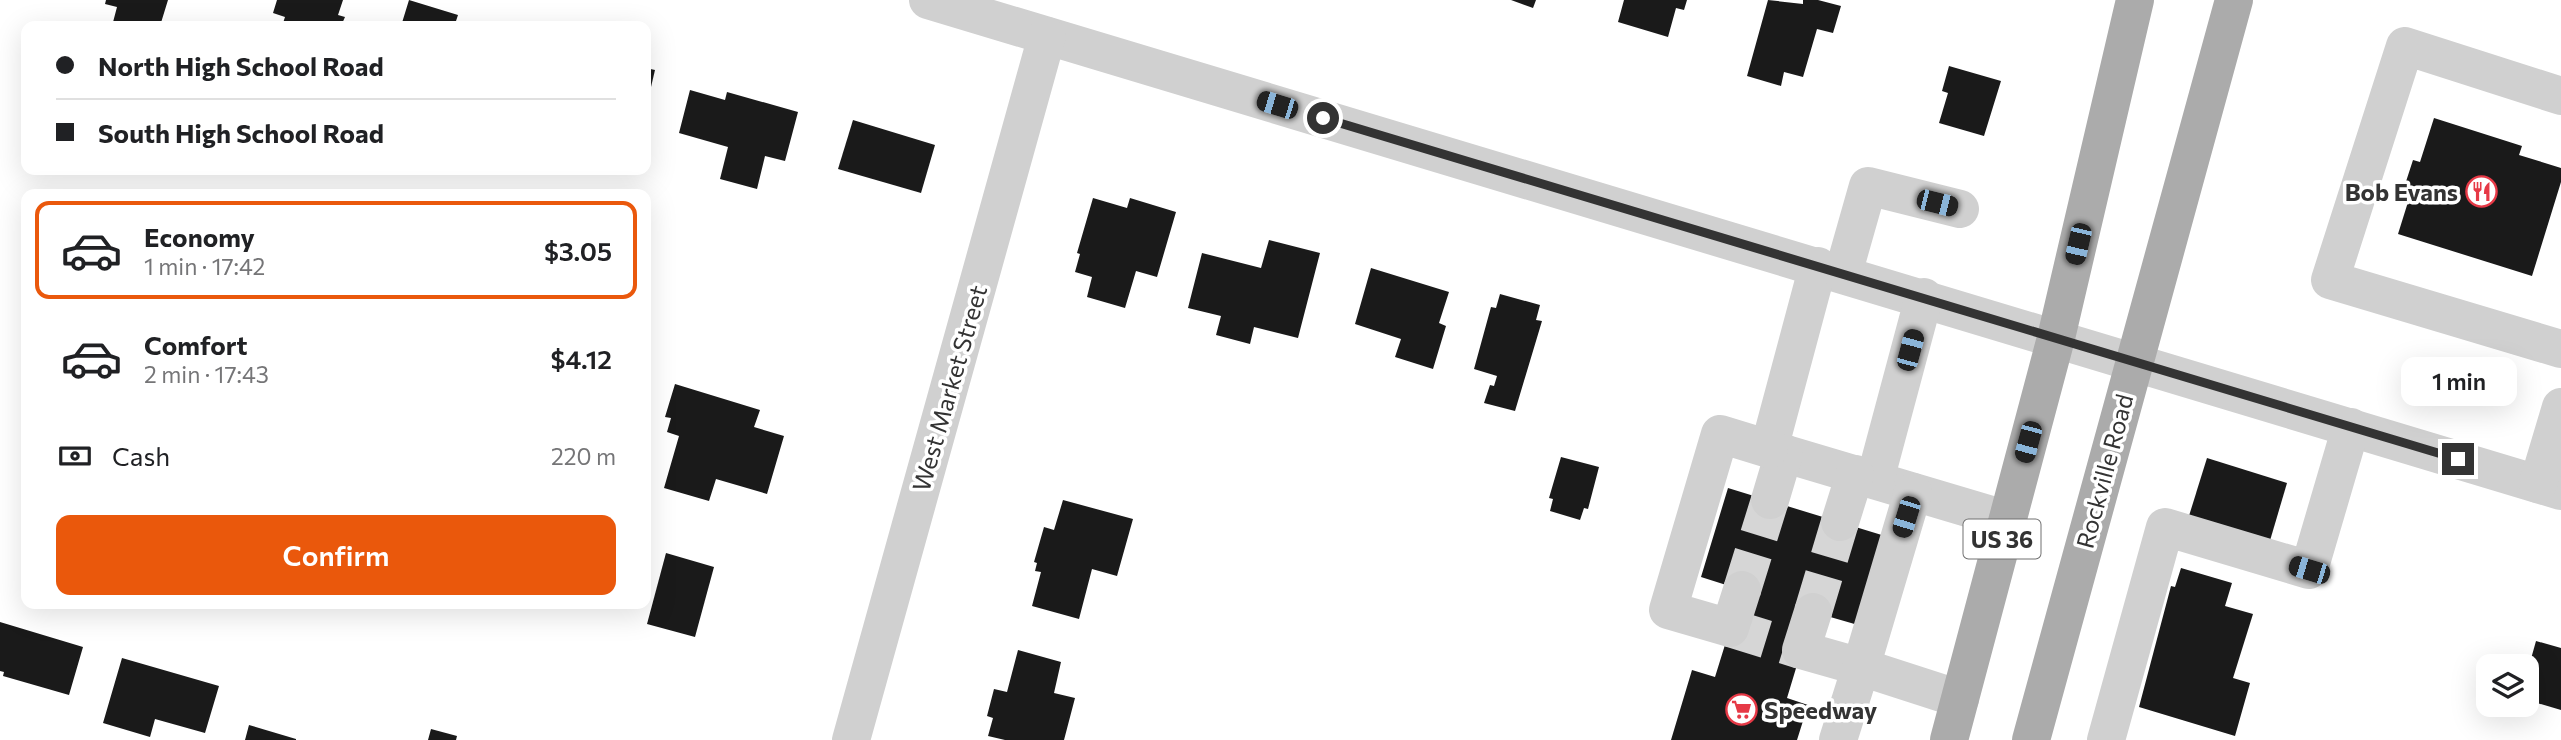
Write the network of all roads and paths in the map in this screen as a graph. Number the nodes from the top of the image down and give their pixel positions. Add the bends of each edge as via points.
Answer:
1 (928, 0) edge
2 (2135, 0) edge
3 (2234, 0) edge
4 (1047, 36) junction
5 (2561, 96) edge
6 (1960, 209) dead end
7 (1830, 270) junction
8 (1924, 298) junction
9 (2056, 338) junction
10 (2561, 349) edge
11 (2134, 360) junction
12 (2561, 407) edge
13 (2351, 427) junction
14 (1777, 451) junction
15 (1865, 477) junction
16 (2549, 487) edge
17 (1913, 492) junction
18 (1770, 500) tunnel mouth
19 (2007, 520) junction
20 (1840, 522) tunnel mouth
21 (1742, 590) tunnel mouth
22 (1813, 612) tunnel mouth
23 (1861, 667) junction
24 (1960, 699) junction
25 (851, 740) edge
26 (1838, 740) edge
27 (1949, 740) edge
28 (2031, 740) edge
29 (2106, 740) edge

1 - 4 street
2 - 9 main road, US 36
3 - 11 main road, Rockville Road
4 - 7 street
4 - 25 street, West Market Street
5 - 10 street via 2405,46 2330,279
6 - 7 street via 1868,186
7 - 8 street
7 - 14 street
8 - 9 street
8 - 15 street
9 - 11 street
9 - 19 main road, US 36
11 - 13 street
11 - 28 main road, Rockville Road
12 - 16 street
13 - 16 street
13 - 29 street via 2309,570 2165,527
14 - 15 street
14 - 18 street
14 - 21 street via 1720,433 1668,610 1730,628
15 - 17 street
15 - 20 street
17 - 19 street
17 - 23 street
19 - 24 main road, US 36
22 - 23 street via 1801,650
23 - 24 street
23 - 26 street
24 - 27 main road, US 36

